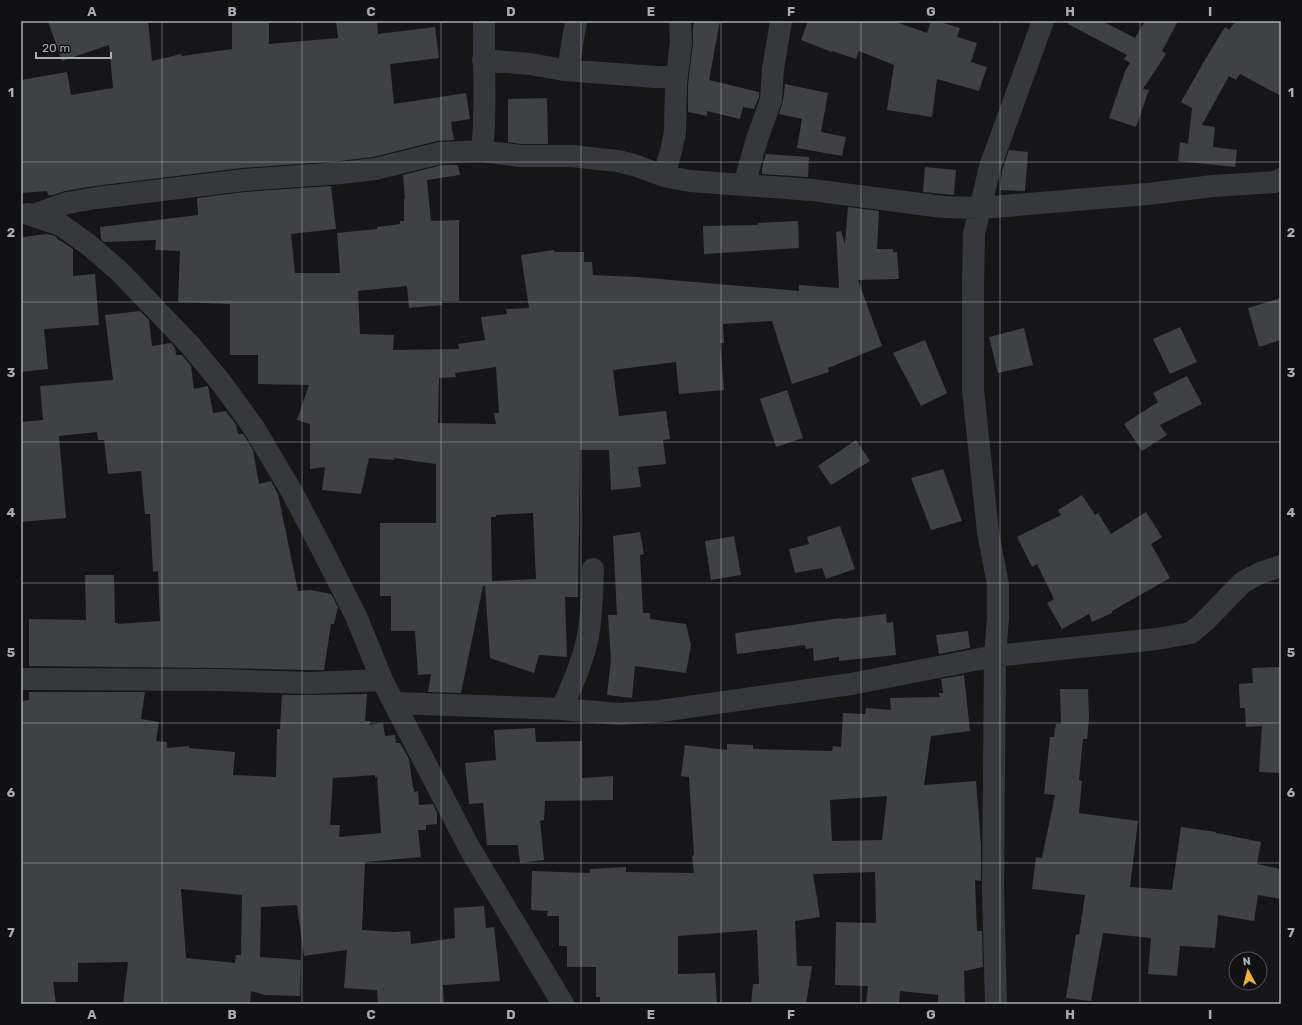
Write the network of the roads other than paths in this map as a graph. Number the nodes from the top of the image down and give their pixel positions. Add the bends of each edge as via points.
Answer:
1 (484, 21) edge
2 (576, 21) edge
3 (680, 21) edge
4 (781, 21) edge
5 (1043, 21) edge
6 (483, 60) junction
7 (568, 70) junction
8 (676, 77) junction
9 (482, 151) junction
10 (664, 176) junction
11 (1281, 179) edge
12 (744, 185) junction
13 (981, 208) junction
14 (27, 214) edge
15 (1281, 566) edge
16 (593, 569) dead end
17 (995, 656) junction
18 (21, 680) edge
19 (382, 680) junction
20 (395, 703) junction
21 (562, 708) junction
22 (563, 1004) edge
23 (996, 1004) edge

1 - 6 street
2 - 7 street
3 - 8 street
4 - 12 street via 771,100
5 - 13 street via 990,167
6 - 7 street
6 - 9 street via 485,126
7 - 8 street
8 - 10 street via 675,132
9 - 10 street via 520,156 573,156 618,161
9 - 14 street via 440,152 375,169 244,180 96,198
10 - 12 street via 690,181
11 - 13 street via 1275,182
12 - 13 street via 812,190 943,207
13 - 17 street via 974,234 973,390 988,532 998,585
14 - 19 street via 61,225 89,245 190,345 223,385 254,428 292,492 356,616
15 - 17 street via 1243,582 1191,633
16 - 21 street via 587,638
17 - 21 street via 851,684 660,712 619,714
17 - 23 street via 993,890
18 - 19 street via 32,678 309,683
19 - 20 street
20 - 21 street
20 - 22 street via 470,849

